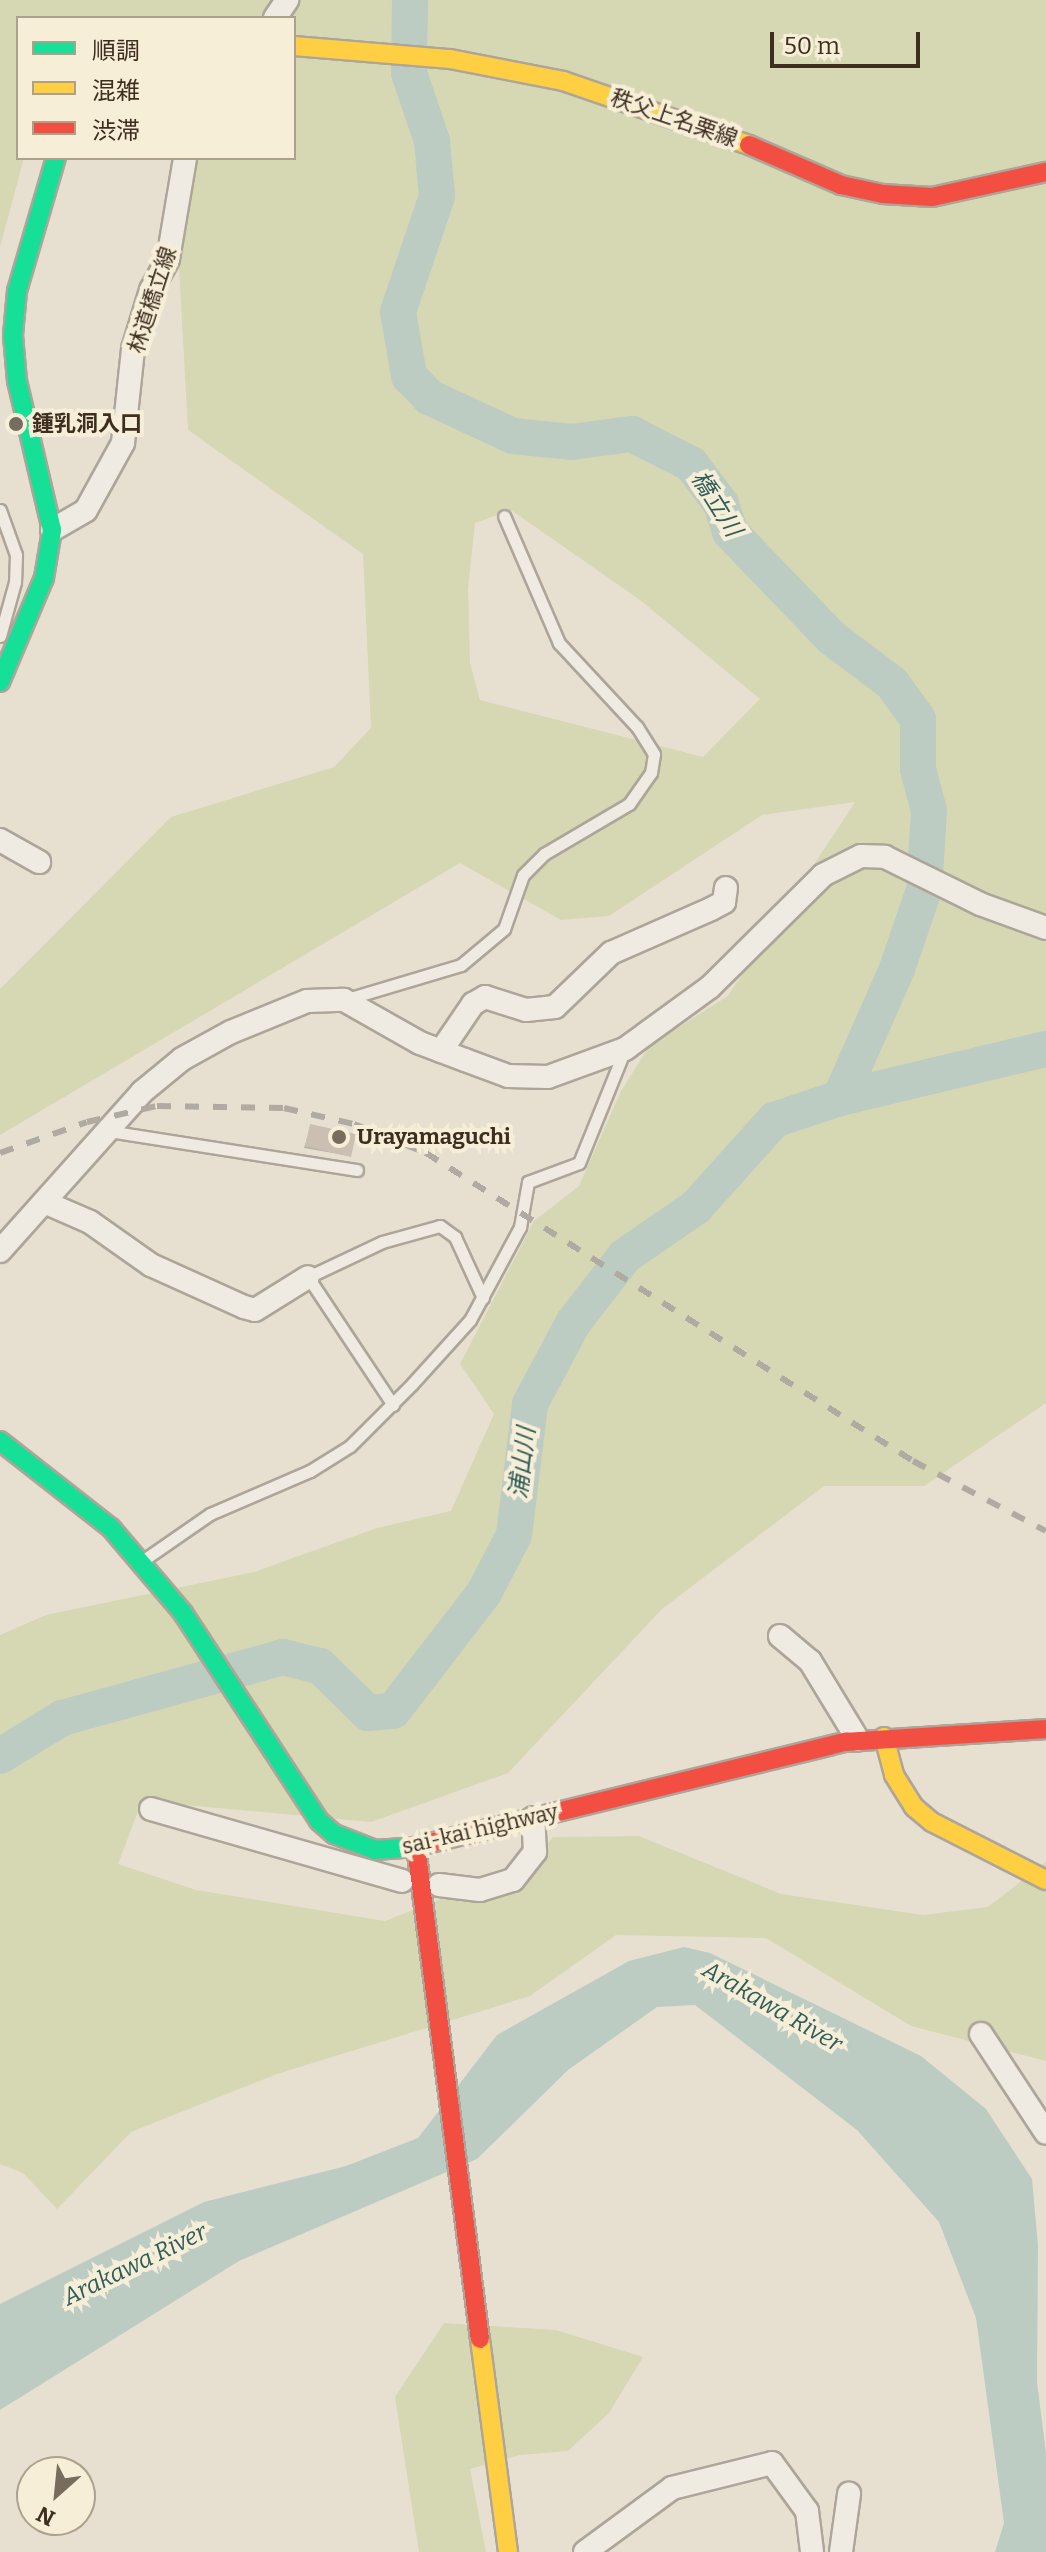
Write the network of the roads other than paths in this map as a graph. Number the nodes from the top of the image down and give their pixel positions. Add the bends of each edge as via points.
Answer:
1 (296, 46) edge
2 (55, 160) edge
3 (185, 160) edge
4 (1046, 172) edge
5 (0, 510) edge
6 (504, 516) dead end
7 (52, 530) junction
8 (0, 636) edge
9 (0, 682) edge
10 (0, 840) edge
11 (39, 862) dead end
12 (726, 888) dead end
13 (1046, 928) edge
14 (344, 1000) junction
15 (625, 1049) junction
16 (441, 1051) junction
17 (108, 1131) junction
18 (357, 1170) dead end
19 (44, 1202) junction
20 (0, 1251) edge
21 (308, 1277) junction
22 (483, 1298) junction
23 (393, 1405) junction
24 (0, 1441) edge
25 (142, 1561) junction
26 (780, 1636) dead end
27 (1046, 1729) edge
28 (884, 1737) junction
29 (858, 1740) junction
30 (151, 1809) dead end
31 (533, 1818) junction
32 (416, 1847) junction
33 (1046, 1880) edge
34 (402, 1881) dead end
35 (439, 1885) dead end
36 (981, 2034) dead end
37 (1046, 2133) edge
38 (849, 2494) dead end
39 (508, 2552) edge
40 (585, 2552) edge
41 (812, 2552) edge
42 (841, 2552) edge

1 - 4 main road, 秩父上名栗線 via 450,59 563,81 711,128 841,185 883,194 932,197
2 - 7 main road via 17,291 13,335 17,381
3 - 7 street, 林道橋立線 via 168,259 151,290 133,349 123,443 86,510
5 - 8 lane via 16,555 15,582
6 - 14 lane via 559,643 637,727 654,754 651,773 629,804 544,854 523,875 504,929 461,965
7 - 9 main road via 44,578
10 - 11 street
12 - 16 street via 724,902 611,953 555,1007 526,1010 485,997 473,1004
13 - 15 street via 980,904 885,857 861,856 823,875 710,987
14 - 16 street
14 - 17 street via 307,1001 182,1059 142,1092
15 - 16 street via 548,1077 508,1076
15 - 22 lane via 579,1163 528,1182 520,1227
17 - 18 lane
17 - 19 street
19 - 20 street
19 - 21 street via 90,1222 151,1265 244,1307 255,1310
21 - 22 lane via 382,1242 440,1226 455,1237
21 - 23 lane
22 - 23 lane via 470,1320
23 - 25 lane via 350,1446 310,1471 210,1514
24 - 25 main road, sai-kai highway via 83,1504
25 - 32 main road, sai-kai highway via 183,1613 319,1821 334,1834 375,1850
26 - 29 street via 810,1661
27 - 28 main road, sai-kai highway
28 - 29 main road, sai-kai highway
28 - 33 main road via 900,1790 914,1807 932,1822
29 - 31 main road, sai-kai highway
30 - 34 street
31 - 32 main road, sai-kai highway
31 - 35 street via 535,1852 513,1880 480,1890
32 - 39 main road
36 - 37 street
38 - 42 street
40 - 41 street via 672,2488 772,2463 807,2511

